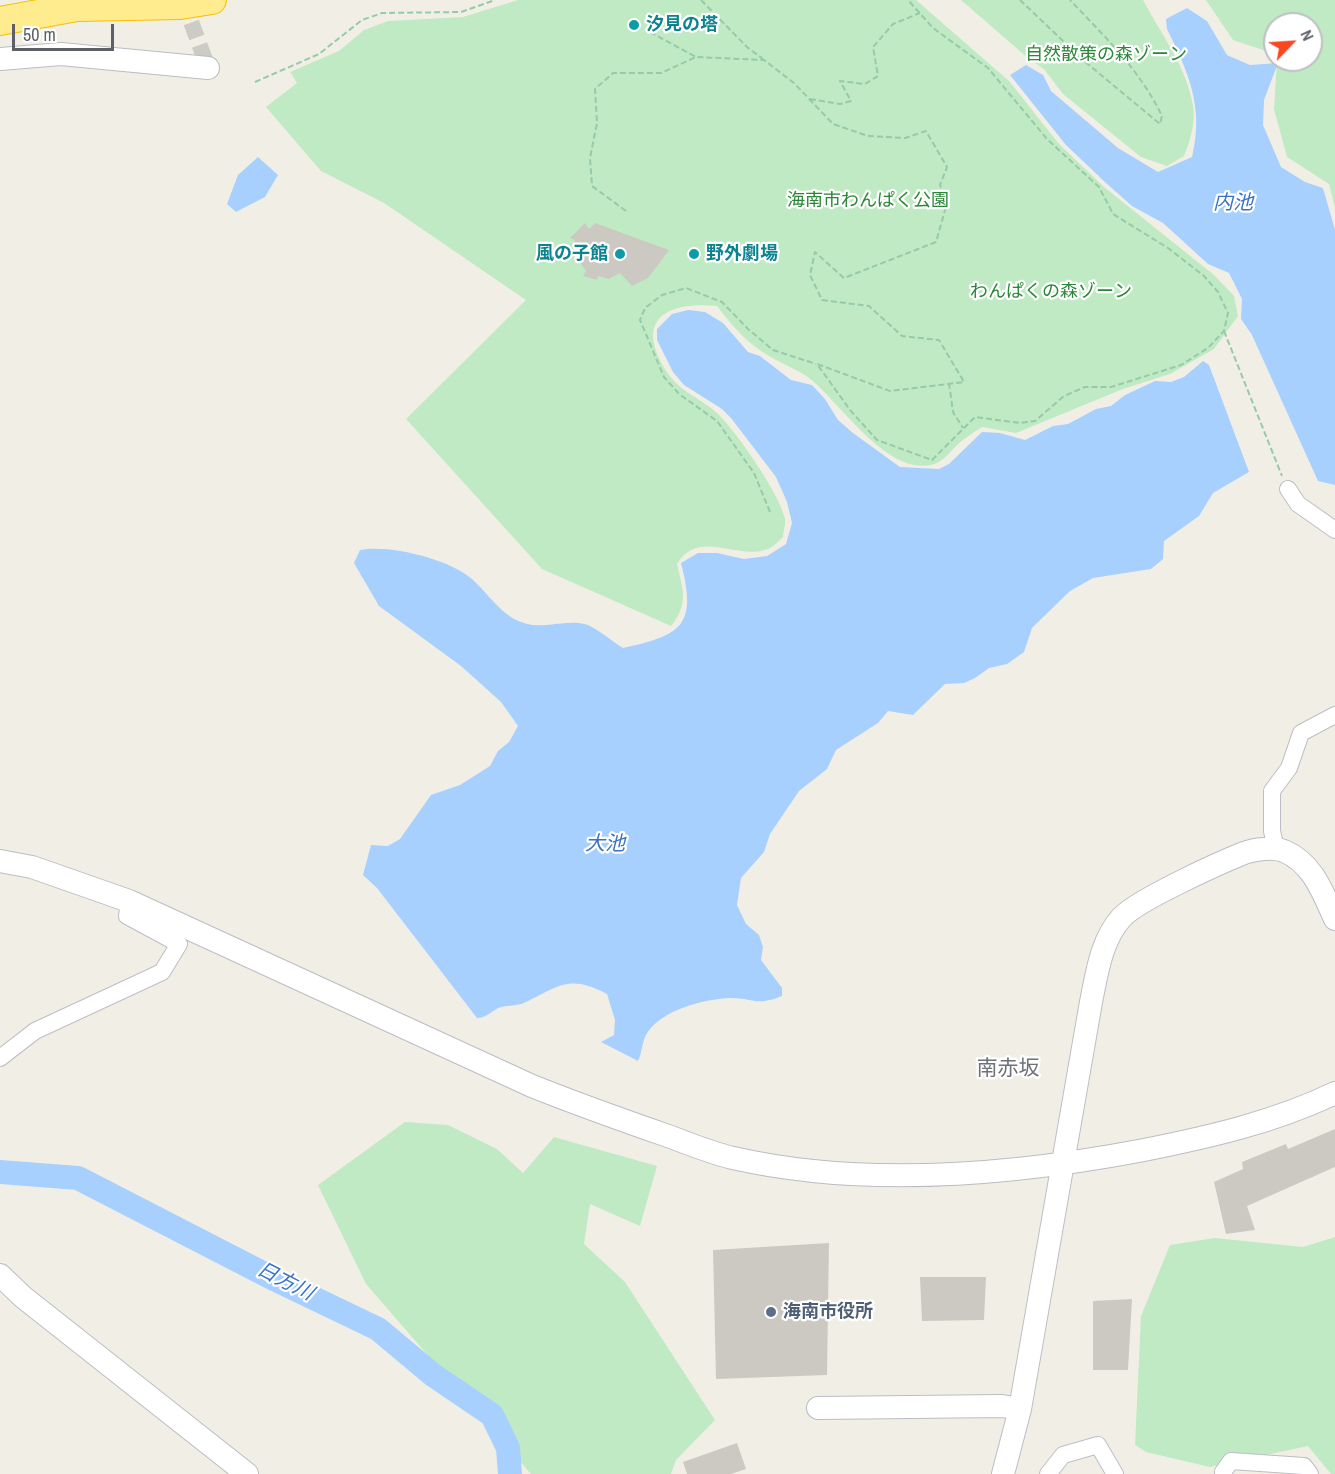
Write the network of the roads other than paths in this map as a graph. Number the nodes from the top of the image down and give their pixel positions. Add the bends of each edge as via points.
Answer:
1 (212, 0) edge
2 (0, 21) edge
3 (0, 59) edge
4 (208, 68) dead end
5 (1288, 489) road end
6 (1335, 530) edge
7 (1335, 715) edge
8 (1276, 849) junction
9 (0, 861) edge
10 (129, 901) junction
11 (1335, 919) edge
12 (0, 1058) edge
13 (1335, 1093) edge
14 (1064, 1165) junction
15 (0, 1275) edge
16 (818, 1408) dead end
17 (1020, 1409) junction
18 (247, 1474) edge
19 (1003, 1474) edge
20 (1048, 1474) edge
21 (1115, 1474) edge
22 (1224, 1474) edge
23 (1310, 1474) edge

1 - 2 highway via 180,5 77,7
3 - 4 street via 62,54
5 - 6 street via 1298,504
7 - 8 street via 1301,733 1289,768 1272,791
8 - 11 street via 1306,866
8 - 14 street via 1245,853 1151,897 1116,925 1100,958
9 - 10 street via 32,867
10 - 12 street via 127,916 179,944 162,972 35,1031
10 - 14 street via 532,1086 731,1158 821,1174 907,1174
13 - 14 street via 1233,1131
14 - 17 street
15 - 18 street via 22,1297
16 - 17 street
17 - 19 street
20 - 21 street via 1063,1455 1098,1445
22 - 23 street via 1231,1461 1304,1466

